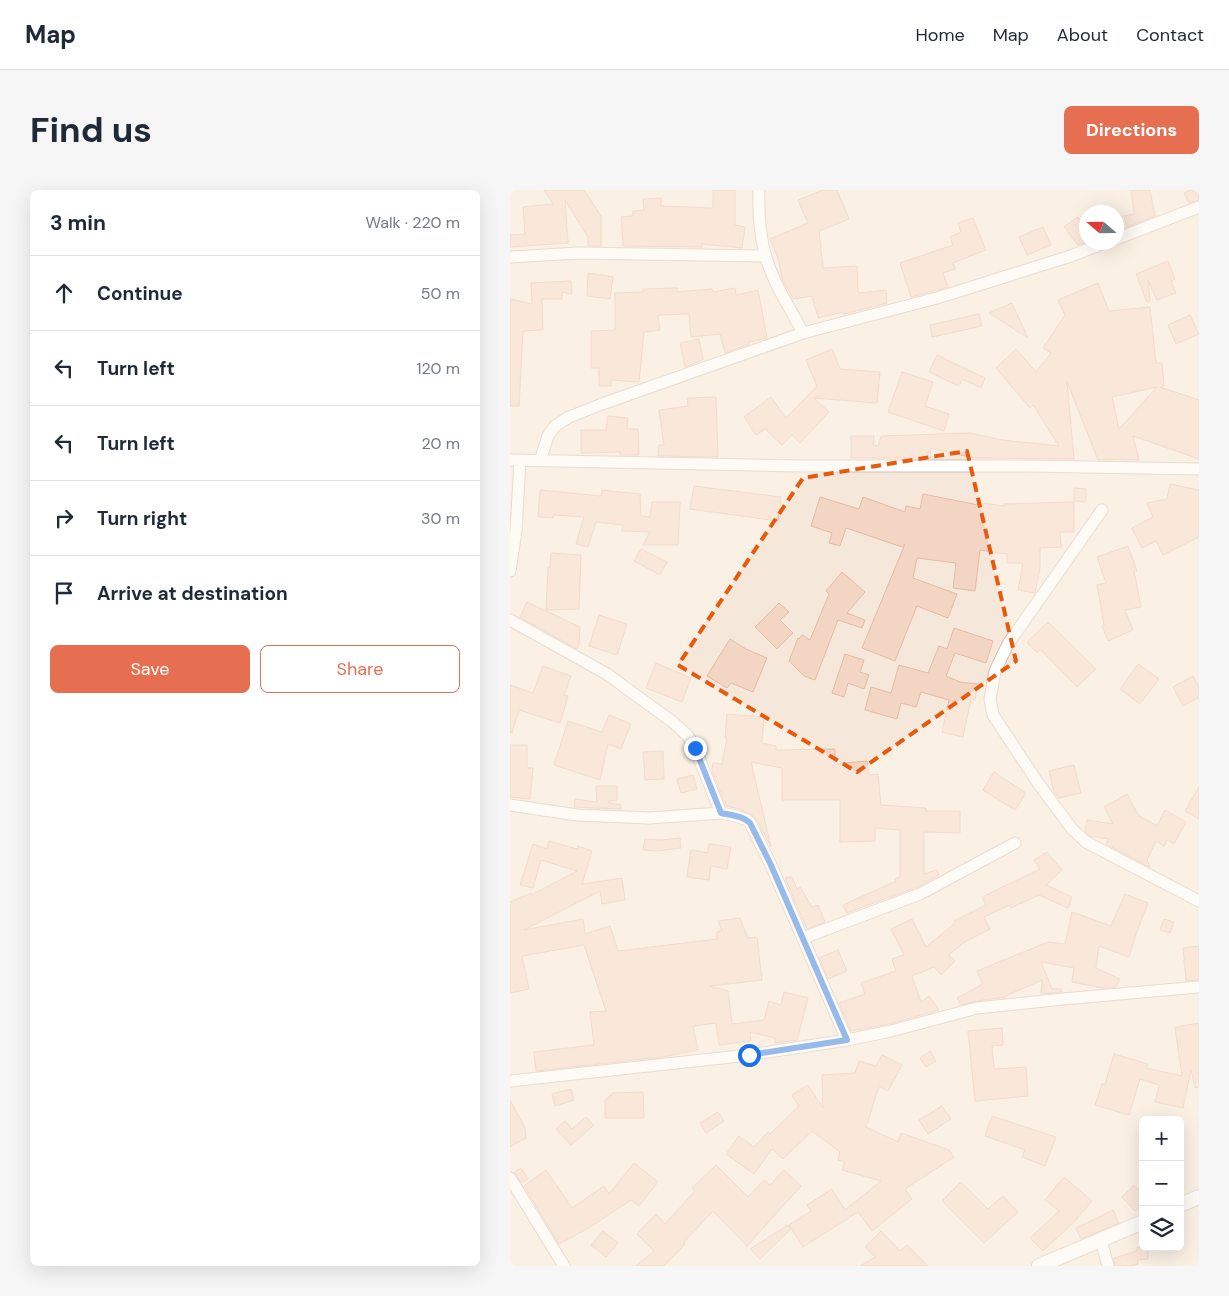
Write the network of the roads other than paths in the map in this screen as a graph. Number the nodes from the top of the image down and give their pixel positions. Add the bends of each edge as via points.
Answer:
1 (759, 190) edge
2 (1199, 207) edge
3 (1124, 236) edge
4 (1086, 250) edge
5 (766, 256) junction
6 (510, 257) edge
7 (803, 332) junction
8 (515, 460) edge
9 (540, 461) junction
10 (1199, 469) edge
11 (1102, 510) dead end
12 (510, 571) edge
13 (510, 620) edge
14 (510, 805) edge
15 (721, 813) junction
16 (1015, 843) dead end
17 (1199, 901) edge
18 (803, 938) junction
19 (1199, 987) edge
20 (847, 1040) junction
21 (510, 1081) edge
22 (510, 1178) edge
23 (1199, 1197) edge
24 (1184, 1203) edge
25 (1139, 1224) edge
26 (1101, 1240) junction
27 (564, 1266) edge
28 (1039, 1266) edge
29 (1108, 1266) edge

1 - 5 street via 758,210
2 - 3 street
4 - 7 street via 937,298
5 - 6 street via 578,253
5 - 7 street via 771,274
7 - 9 street via 569,417 555,426 548,436
8 - 9 street
8 - 12 street via 516,531
9 - 10 street
11 - 17 street via 1008,644 994,671 990,699 994,714 1038,784 1072,829 1086,842
13 - 15 street via 607,674 674,723 695,748
14 - 15 street via 577,815 649,818
15 - 18 street via 750,823
16 - 18 street via 920,894
18 - 20 street
19 - 20 street via 977,1008
20 - 21 street via 749,1055
22 - 27 street
23 - 24 street
25 - 26 street
26 - 28 street
26 - 29 street

